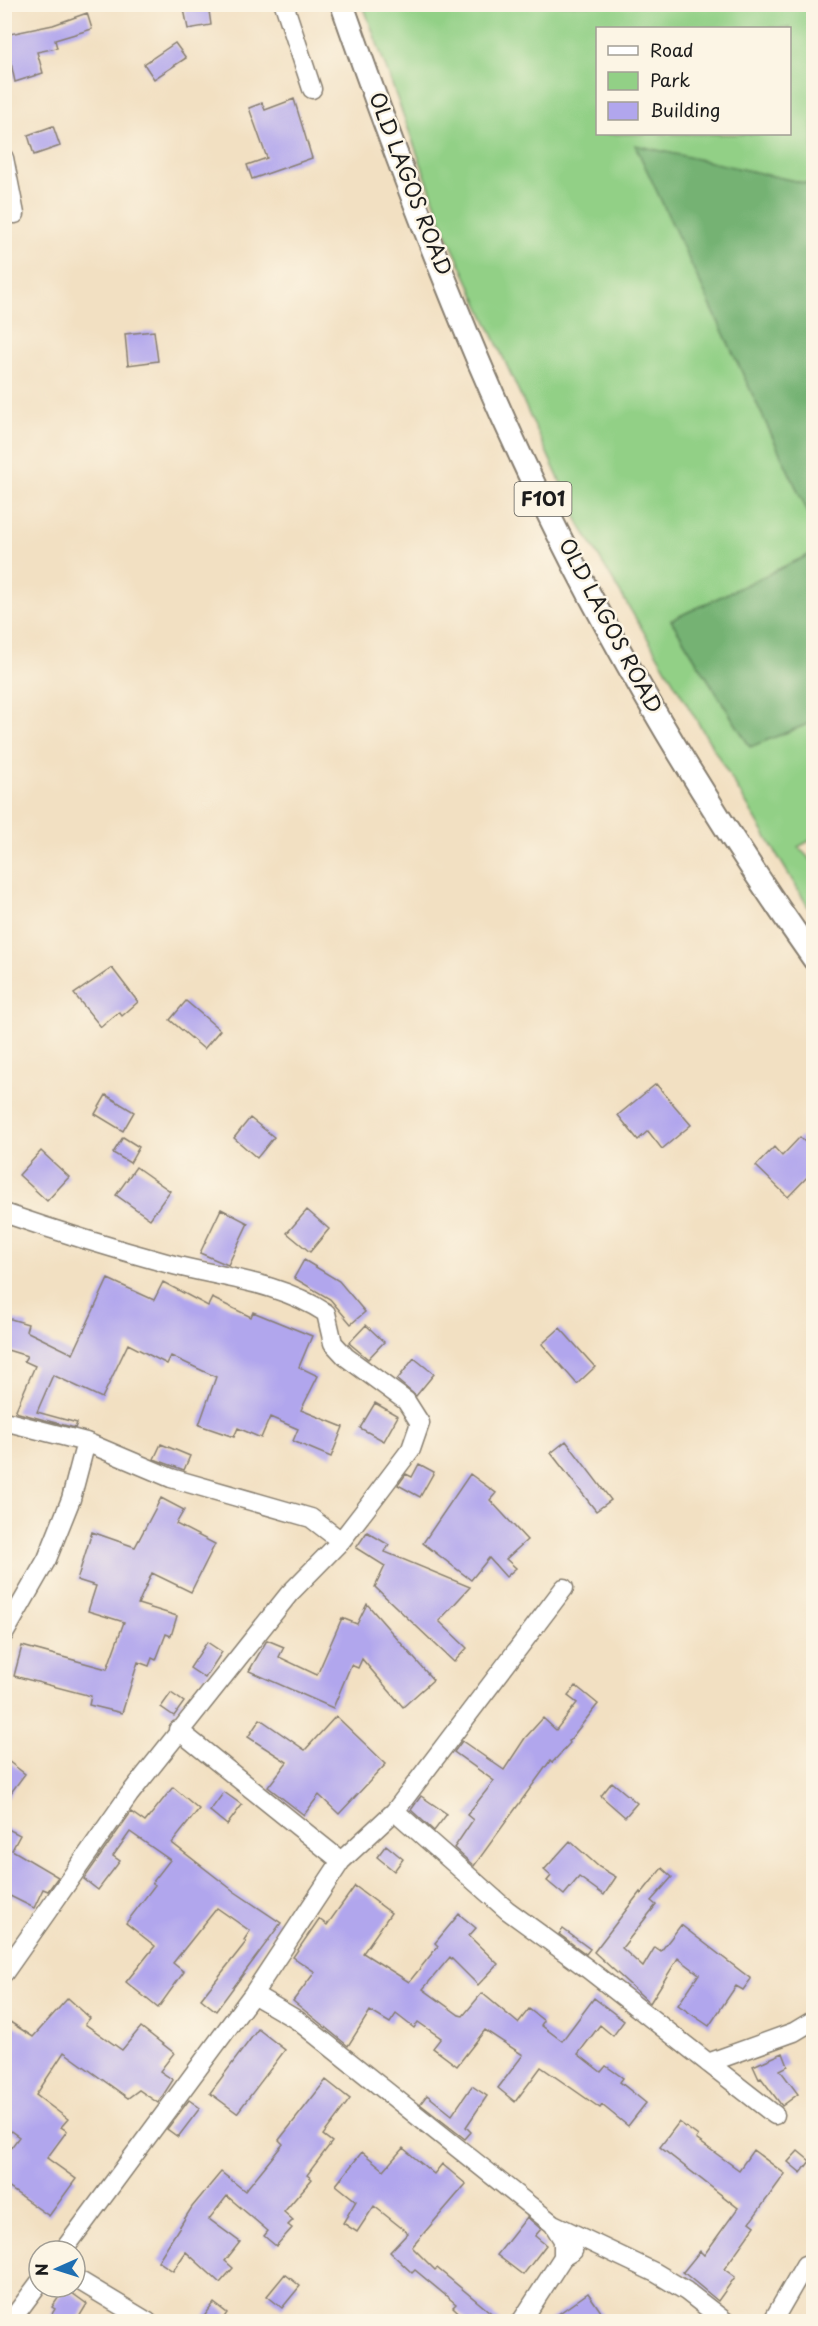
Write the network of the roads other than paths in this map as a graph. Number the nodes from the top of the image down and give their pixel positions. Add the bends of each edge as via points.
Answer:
1 (284, 4) edge
2 (342, 4) edge
3 (312, 89) dead end
4 (4, 158) edge
5 (15, 214) dead end
6 (813, 959) edge
7 (4, 1213) edge
8 (4, 1421) edge
9 (86, 1442) junction
10 (341, 1540) junction
11 (564, 1588) dead end
12 (4, 1634) edge
13 (178, 1730) junction
14 (395, 1811) junction
15 (341, 1861) junction
16 (10, 1952) edge
17 (4, 1973) edge
18 (253, 1994) junction
19 (813, 2020) edge
20 (708, 2063) junction
21 (775, 2115) dead end
22 (553, 2224) junction
23 (72, 2239) edge
24 (590, 2241) junction
25 (563, 2257) junction
26 (806, 2265) dead end
27 (87, 2285) edge
28 (27, 2299) edge
29 (523, 2320) edge
30 (10, 2322) edge
31 (148, 2322) edge
32 (726, 2322) edge
33 (772, 2322) edge

1 - 3 street
2 - 6 main road, OLD LAGOS ROAD / F101 via 479,362 577,568 690,773
4 - 5 street
7 - 10 street via 170,1264 282,1289 326,1313 333,1343 406,1401 420,1424 411,1449
8 - 9 street
9 - 10 street via 171,1478 310,1518
9 - 12 street via 71,1499 47,1559
10 - 13 street via 289,1594 217,1687
11 - 14 street
13 - 15 street
13 - 16 street
14 - 15 street
14 - 20 street via 507,1910
15 - 18 street
16 - 17 street
18 - 22 street via 297,2020
18 - 23 street
19 - 20 street via 794,2032
20 - 21 street
22 - 24 street
22 - 25 street via 563,2240
24 - 25 street
24 - 32 street via 686,2291
25 - 29 street
26 - 33 street
27 - 31 street
28 - 30 street

